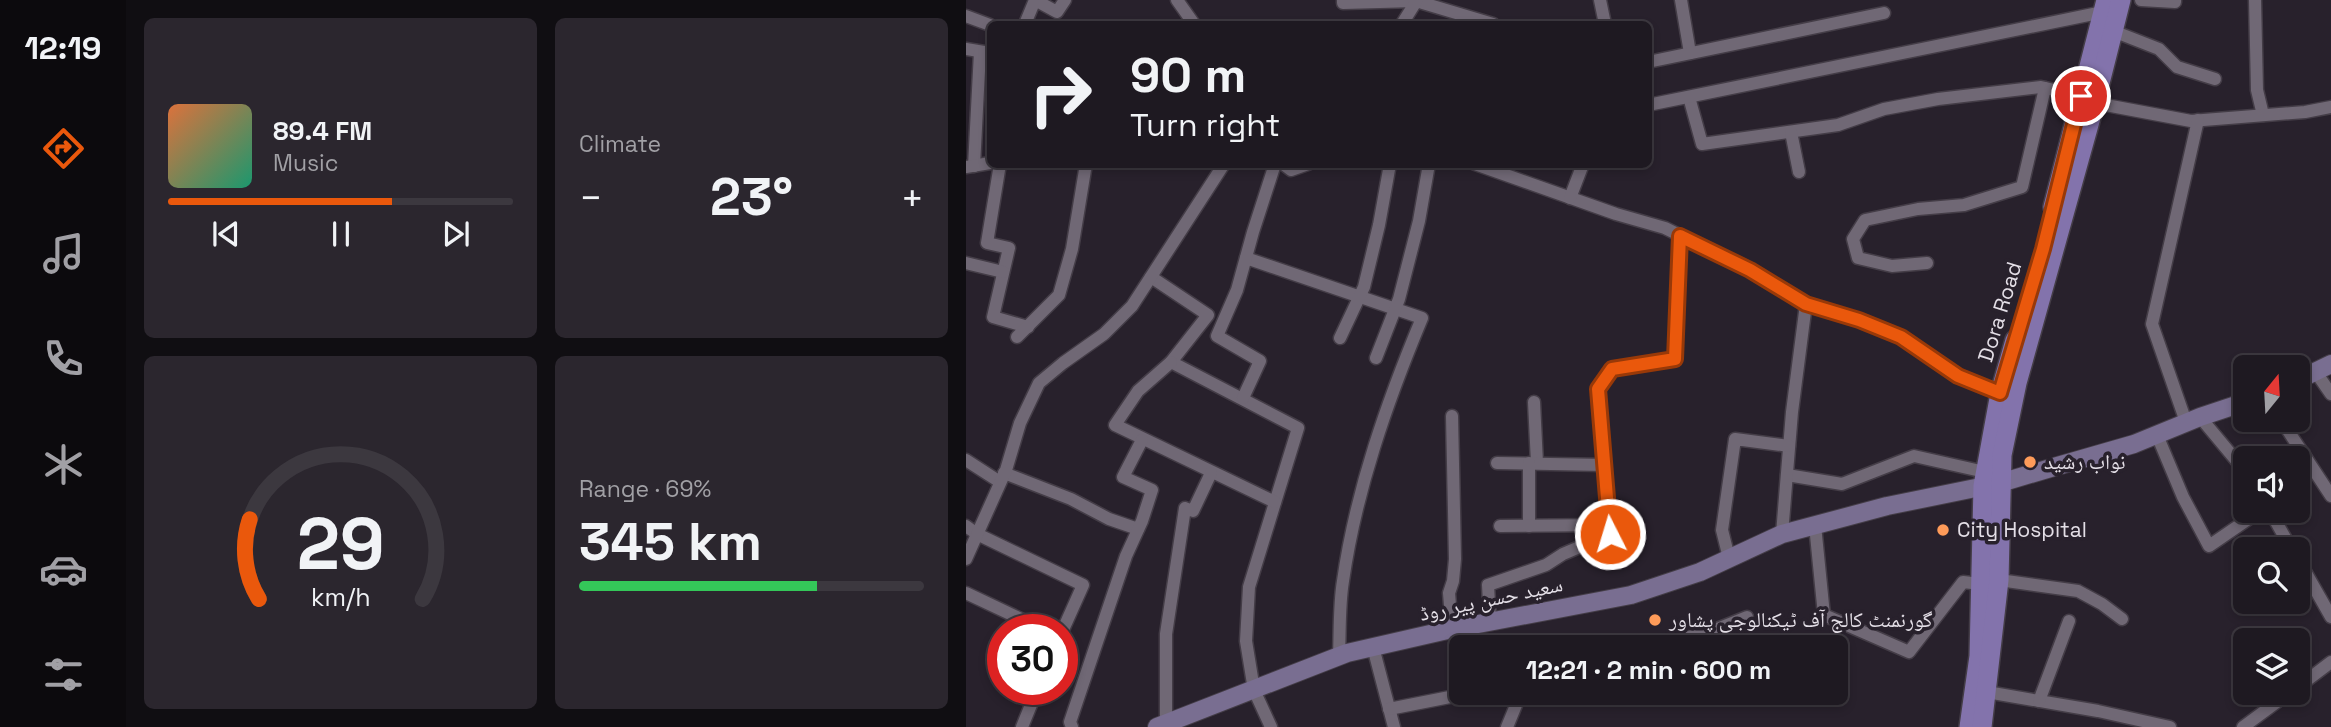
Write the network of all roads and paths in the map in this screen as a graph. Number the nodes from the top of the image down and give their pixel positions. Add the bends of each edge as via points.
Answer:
1 (1065, 0) edge
2 (1177, 0) edge
3 (1343, 0) edge
4 (1416, 0) edge
5 (1600, 0) edge
6 (1681, 0) edge
7 (2121, 0) edge
8 (2141, 0) edge
9 (2175, 0) edge
10 (2255, 0) edge
11 (2104, 6) edge
12 (1884, 12) dead end
13 (966, 16) edge
14 (1026, 21) edge
15 (1192, 21) edge
16 (1404, 21) edge
17 (1483, 21) edge
18 (1604, 21) edge
19 (987, 24) edge
20 (2113, 31) junction
21 (966, 49) edge
22 (985, 52) edge
23 (1690, 53) junction
24 (1652, 61) edge
25 (2215, 79) dead end
26 (2045, 88) junction
27 (1689, 97) junction
28 (2088, 99) junction
29 (1652, 104) edge
30 (2331, 107) edge
31 (2263, 115) junction
32 (2198, 120) junction
33 (1791, 132) junction
34 (970, 167) edge
35 (999, 168) edge
36 (1085, 168) edge
37 (1221, 168) edge
38 (1274, 168) edge
39 (1389, 168) edge
40 (1428, 168) edge
41 (1486, 168) edge
42 (1581, 168) edge
43 (1799, 172) dead end
44 (1570, 198) junction
45 (1680, 236) junction
46 (1246, 258) junction
47 (966, 263) edge
48 (1927, 263) dead end
49 (1003, 272) junction
50 (1151, 277) junction
51 (1360, 296) junction
52 (1806, 304) junction
53 (1395, 309) junction
54 (1028, 327) junction
55 (1017, 337) dead end
56 (1340, 338) dead end
57 (1376, 358) dead end
58 (1171, 362) junction
59 (2323, 368) edge
60 (2000, 393) junction
61 (2331, 394) edge
62 (1243, 398) junction
63 (1534, 402) dead end
64 (2233, 406) edge
65 (1452, 416) dead end
66 (2193, 419) junction
67 (2289, 432) edge
68 (2157, 435) junction
69 (1142, 440) junction
70 (1790, 446) junction
71 (2233, 459) edge
72 (966, 460) edge
73 (1497, 463) dead end
74 (1533, 463) junction
75 (1604, 465) junction
76 (1211, 473) junction
77 (1787, 475) junction
78 (1002, 478) junction
79 (1990, 480) junction
80 (2331, 496) edge
81 (1275, 502) junction
82 (2243, 523) edge
83 (1609, 525) junction
84 (1815, 525) junction
85 (966, 526) edge
86 (1500, 526) dead end
87 (1529, 526) junction
88 (1138, 529) junction
89 (977, 534) junction
90 (1782, 534) junction
91 (1729, 558) junction
92 (966, 559) edge
93 (1987, 580) junction
94 (2310, 580) edge
95 (966, 593) edge
96 (1010, 614) edge
97 (1070, 614) edge
98 (1747, 617) dead end
99 (2331, 617) edge
100 (2122, 619) dead end
101 (1490, 621) junction
102 (2069, 621) dead end
103 (1452, 629) junction
104 (1696, 635) edge
105 (1373, 647) junction
106 (1339, 656) junction
107 (2331, 662) edge
108 (2310, 678) edge
109 (1254, 690) junction
110 (1981, 691) junction
111 (1449, 697) edge
112 (2039, 701) junction
113 (1031, 705) edge
114 (1516, 705) edge
115 (2273, 705) edge
116 (1389, 709) junction
117 (1161, 725) edge
118 (2164, 726) edge
119 (1022, 727) edge
120 (1072, 727) edge
121 (1271, 727) edge
122 (1394, 727) edge
123 (1507, 727) edge
124 (1969, 727) edge
125 (1982, 727) edge
126 (2243, 727) edge

1 - 14 street via 1057,12 1035,0
2 - 15 street
3 - 4 street
4 - 16 street
4 - 17 street
5 - 18 street
6 - 23 street
7 - 20 main road
8 - 9 street
10 - 31 street via 2257,90
11 - 27 street
11 - 28 main road, Dora Road
12 - 23 street
13 - 19 street
20 - 25 street via 2159,49 2177,66
20 - 28 main road
21 - 22 street
22 - 34 street
23 - 24 street
26 - 28 street
26 - 33 street via 1938,99
26 - 48 street via 2022,187 1964,205 1866,220 1853,239 1858,258 1892,266
27 - 29 street
27 - 33 street via 1702,144
28 - 32 street
28 - 60 main road, Dora Road
28 - 79 main road via 2002,455
30 - 31 street
31 - 32 street
32 - 66 street via 2152,324
33 - 43 street
35 - 49 street via 987,243 1009,248
36 - 54 street via 1059,295
37 - 50 street
38 - 46 street
39 - 51 street
40 - 53 street
41 - 44 street
42 - 44 street
44 - 45 street
45 - 52 street
45 - 75 street via 1675,359 1612,369 1598,389
46 - 51 street
46 - 62 street via 1217,336 1260,360
47 - 49 street
49 - 54 street via 993,317
50 - 58 street via 1208,315
50 - 78 street via 1132,306 1104,334 1039,383
51 - 53 street
51 - 56 street
52 - 60 street via 1901,337 1958,376
52 - 70 street
53 - 57 street
53 - 106 street via 1422,318 1392,389 1363,485 1343,581
54 - 55 street
58 - 62 street
58 - 69 street via 1138,391 1115,425
59 - 61 street
60 - 79 main road, Dora Road
62 - 81 street via 1298,428
63 - 74 street
64 - 66 street, سعید حسن پیر روڈ
65 - 103 street
66 - 68 street, سعید حسن پیر روڈ
66 - 71 street
67 - 80 street
68 - 79 street, سعید حسن پیر روڈ
68 - 82 street via 2209,546
69 - 76 street
69 - 88 street via 1123,477 1152,490
70 - 77 street
70 - 91 street via 1735,439 1722,530
72 - 78 street
73 - 74 street
74 - 75 street
74 - 87 street
75 - 83 street
76 - 81 street
76 - 117 street via 1193,511 1185,508 1166,634
77 - 79 street via 1842,484 1914,456
77 - 90 street
78 - 88 street via 1071,499
78 - 89 street
79 - 84 street, سعید حسن پیر روڈ
79 - 93 main road, Dora Road
81 - 109 street via 1249,587 1246,641
83 - 87 street
83 - 101 street via 1610,534 1546,565 1488,585
84 - 90 street, سعید حسن پیر روڈ
84 - 93 street via 1824,615 1909,652 1963,582
85 - 89 street
86 - 87 street
88 - 120 street
89 - 92 street
89 - 97 street via 1083,585
90 - 91 street, سعید حسن پیر روڈ
91 - 101 street, سعید حسن پیر روڈ via 1631,595
93 - 100 street via 2078,591
93 - 110 main road, Dora Road via 1979,656
94 - 99 street
95 - 96 street
98 - 104 street
101 - 103 street, سعید حسن پیر روڈ
102 - 112 street
103 - 105 street, سعید حسن پیر روڈ
105 - 106 street, سعید حسن پیر روڈ
105 - 116 street
106 - 109 street, سعید حسن پیر روڈ
107 - 108 street
109 - 117 street, سعید حسن پیر روڈ
109 - 121 street
110 - 112 street
110 - 124 main road, Dora Road
110 - 125 main road
111 - 116 street
112 - 118 street
113 - 119 street
114 - 123 street
115 - 126 street
116 - 122 street

